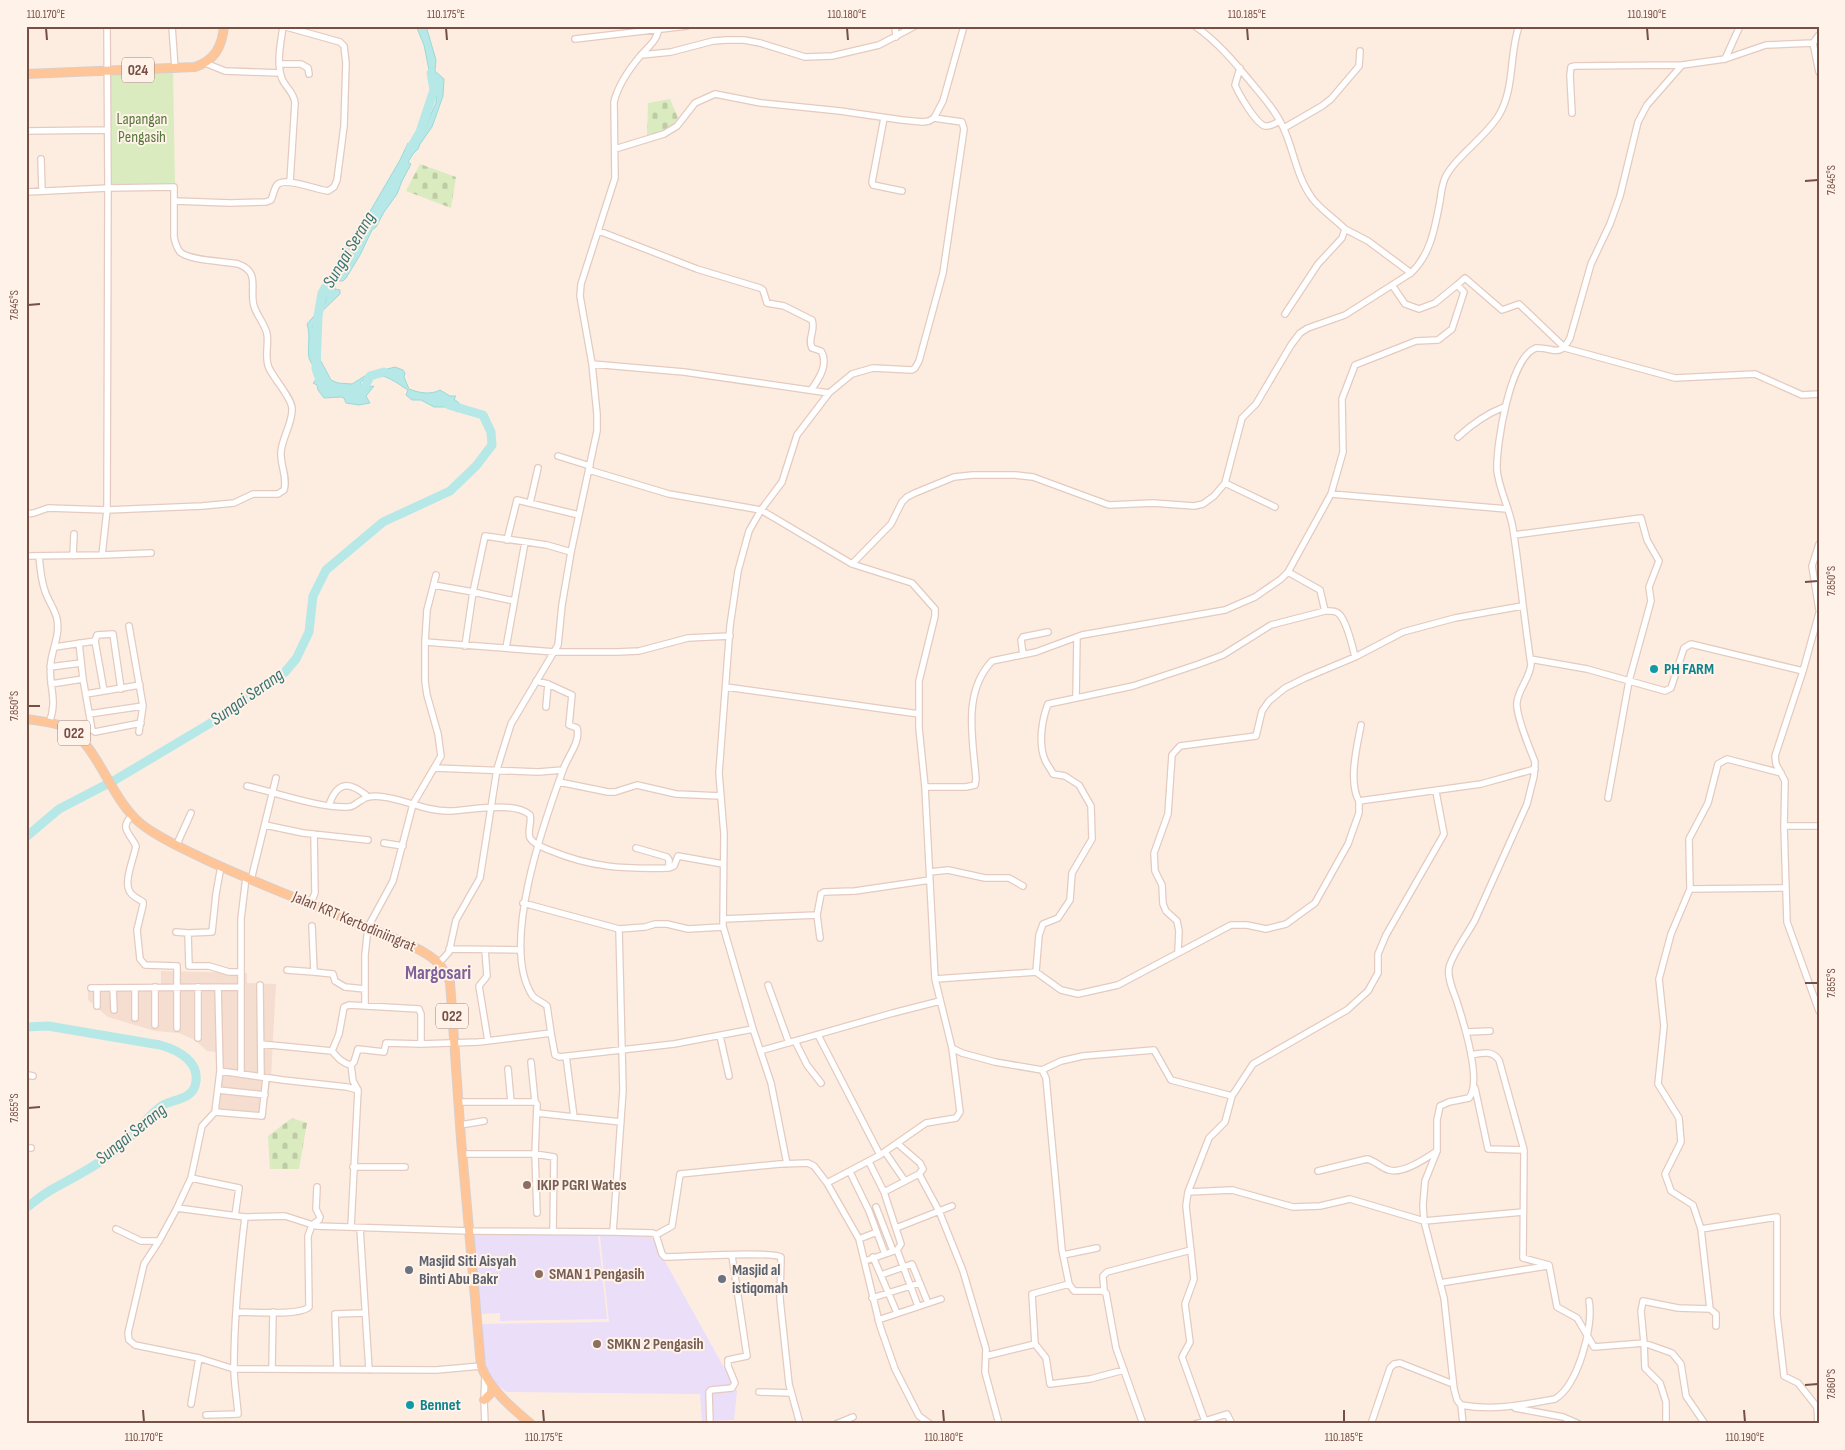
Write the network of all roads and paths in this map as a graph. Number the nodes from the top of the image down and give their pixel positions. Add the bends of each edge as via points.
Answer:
1 (107, 26) edge
2 (172, 26) edge
3 (224, 26) edge
4 (283, 26) edge
5 (687, 26) edge
6 (896, 26) edge
7 (915, 26) edge
8 (964, 26) edge
9 (1195, 26) edge
10 (1519, 26) edge
11 (1740, 26) edge
12 (659, 28) edge
13 (1819, 34) edge
14 (896, 37) junction
15 (575, 39) dead end
16 (1813, 43) junction
17 (1360, 51) dead end
18 (641, 55) junction
19 (1725, 60) junction
20 (205, 63) junction
21 (280, 64) junction
22 (1682, 65) junction
23 (1240, 68) junction
24 (175, 69) junction
25 (108, 71) junction
26 (1819, 72) edge
27 (26, 74) edge
28 (280, 74) junction
29 (309, 74) dead end
30 (1572, 112) dead end
31 (884, 118) junction
32 (934, 118) junction
33 (1280, 121) junction
34 (1284, 128) junction
35 (108, 130) junction
36 (26, 131) edge
37 (615, 149) junction
38 (41, 159) dead end
39 (290, 182) junction
40 (108, 188) junction
41 (42, 191) junction
42 (902, 191) dead end
43 (26, 192) edge
44 (175, 201) junction
45 (1345, 229) junction
46 (598, 231) junction
47 (1411, 273) junction
48 (1392, 284) junction
49 (1457, 285) junction
50 (1285, 314) dead end
51 (1565, 348) junction
52 (592, 364) junction
53 (811, 390) junction
54 (829, 393) junction
55 (1819, 394) edge
56 (1504, 407) junction
57 (1458, 437) dead end
58 (558, 456) dead end
59 (538, 468) dead end
60 (589, 468) junction
61 (1225, 483) junction
62 (1331, 494) junction
63 (530, 503) junction
64 (1275, 506) dead end
65 (1507, 509) junction
66 (107, 510) junction
67 (761, 510) junction
68 (26, 514) edge
69 (579, 516) junction
70 (74, 534) dead end
71 (1514, 535) junction
72 (507, 540) junction
73 (525, 542) junction
74 (1819, 544) edge
75 (572, 552) junction
76 (151, 553) dead end
77 (102, 555) junction
78 (26, 556) edge
79 (39, 556) junction
80 (74, 556) junction
81 (852, 564) junction
82 (1288, 572) junction
83 (436, 576) dead end
84 (434, 585) junction
85 (473, 592) junction
86 (514, 602) junction
87 (1522, 606) junction
88 (1325, 611) junction
89 (1819, 611) edge
90 (129, 626) dead end
91 (1048, 632) dead end
92 (730, 636) junction
93 (1077, 637) junction
94 (95, 640) junction
95 (425, 642) junction
96 (79, 643) junction
97 (55, 646) junction
98 (466, 646) junction
99 (506, 648) junction
100 (555, 652) junction
101 (1023, 654) junction
102 (1355, 657) junction
103 (1530, 659) junction
104 (81, 662) junction
105 (50, 667) junction
106 (1803, 671) junction
107 (83, 679) junction
108 (536, 681) junction
109 (1629, 681) junction
110 (51, 684) junction
111 (140, 684) junction
112 (548, 684) junction
113 (726, 687) junction
114 (121, 689) junction
115 (104, 691) junction
116 (86, 694) junction
117 (1076, 697) junction
118 (143, 706) junction
119 (546, 707) dead end
120 (89, 714) junction
121 (919, 714) junction
122 (26, 719) edge
123 (49, 723) junction
124 (140, 723) junction
125 (1361, 725) dead end
126 (139, 732) dead end
127 (435, 768) junction
128 (497, 769) junction
129 (1535, 769) junction
130 (563, 770) junction
131 (1780, 773) junction
132 (276, 778) dead end
133 (559, 782) junction
134 (247, 786) dead end
135 (925, 787) junction
136 (274, 792) junction
137 (1436, 792) junction
138 (721, 796) junction
139 (367, 797) junction
140 (1608, 798) dead end
141 (1359, 801) junction
142 (413, 804) junction
143 (329, 805) junction
144 (491, 808) junction
145 (191, 813) dead end
146 (133, 815) junction
147 (265, 824) junction
148 (1784, 826) junction
149 (1819, 826) edge
150 (314, 834) junction
151 (368, 840) dead end
152 (384, 843) dead end
153 (177, 844) junction
154 (403, 846) junction
155 (538, 846) junction
156 (636, 848) dead end
157 (724, 864) junction
158 (221, 866) junction
159 (669, 868) junction
160 (930, 872) junction
161 (249, 878) junction
162 (930, 880) junction
163 (1023, 886) dead end
164 (1786, 888) junction
165 (1690, 890) junction
166 (309, 902) junction
167 (523, 903) junction
168 (817, 915) junction
169 (723, 919) junction
170 (312, 926) dead end
171 (368, 927) junction
172 (723, 927) junction
173 (620, 929) junction
174 (176, 932) dead end
175 (188, 933) junction
176 (820, 938) dead end
177 (450, 949) junction
178 (485, 950) junction
179 (521, 950) junction
180 (1178, 952) junction
181 (439, 963) junction
182 (176, 966) junction
183 (188, 966) junction
184 (287, 970) dead end
185 (240, 972) junction
186 (314, 972) junction
187 (1036, 972) junction
188 (935, 979) junction
189 (260, 984) dead end
190 (768, 985) dead end
191 (155, 987) junction
192 (177, 987) junction
193 (198, 987) junction
194 (218, 987) junction
195 (240, 987) junction
196 (113, 988) junction
197 (135, 988) junction
198 (365, 988) junction
199 (940, 1001) junction
200 (97, 1006) dead end
201 (365, 1006) junction
202 (114, 1010) dead end
203 (1819, 1011) edge
204 (135, 1018) dead end
205 (156, 1026) dead end
206 (177, 1028) dead end
207 (753, 1029) junction
208 (1490, 1031) dead end
209 (1467, 1032) junction
210 (550, 1033) junction
211 (818, 1035) junction
212 (720, 1036) junction
213 (198, 1038) dead end
214 (488, 1041) junction
215 (792, 1042) junction
216 (454, 1043) junction
217 (261, 1044) junction
218 (421, 1044) junction
219 (952, 1048) junction
220 (332, 1050) junction
221 (622, 1050) junction
222 (760, 1051) junction
223 (1471, 1055) junction
224 (566, 1056) junction
225 (531, 1062) dead end
226 (351, 1065) junction
227 (508, 1070) dead end
228 (1042, 1070) junction
229 (220, 1071) junction
230 (242, 1074) junction
231 (33, 1076) dead end
232 (729, 1076) dead end
233 (264, 1077) junction
234 (26, 1078) edge
235 (822, 1083) dead end
236 (1474, 1086) junction
237 (218, 1090) junction
238 (358, 1090) junction
239 (265, 1095) junction
240 (1232, 1096) junction
241 (458, 1102) junction
242 (511, 1102) junction
243 (535, 1102) junction
244 (215, 1112) junction
245 (537, 1113) junction
246 (574, 1117) junction
247 (484, 1122) dead end
248 (621, 1122) junction
249 (460, 1125) junction
250 (898, 1144) junction
251 (1524, 1150) junction
252 (1437, 1151) junction
253 (883, 1153) junction
254 (462, 1154) junction
255 (535, 1154) junction
256 (869, 1162) junction
257 (787, 1164) junction
258 (353, 1166) junction
259 (406, 1167) dead end
260 (1318, 1171) dead end
261 (850, 1172) junction
262 (919, 1174) junction
263 (191, 1178) junction
264 (905, 1181) junction
265 (827, 1183) junction
266 (317, 1187) dead end
267 (884, 1192) junction
268 (1188, 1192) junction
269 (887, 1201) junction
270 (952, 1206) dead end
271 (876, 1207) junction
272 (177, 1208) junction
273 (869, 1211) junction
274 (939, 1211) junction
275 (1523, 1212) junction
276 (537, 1213) dead end
277 (235, 1216) junction
278 (245, 1217) junction
279 (1424, 1221) junction
280 (312, 1225) junction
281 (350, 1227) junction
282 (360, 1228) junction
283 (896, 1228) junction
284 (116, 1229) dead end
285 (1701, 1229) junction
286 (470, 1230) junction
287 (553, 1232) junction
288 (613, 1232) junction
289 (877, 1232) junction
290 (656, 1235) junction
291 (859, 1239) junction
292 (159, 1241) junction
293 (1097, 1248) dead end
294 (1191, 1250) junction
295 (895, 1251) junction
296 (885, 1254) junction
297 (1064, 1255) junction
298 (732, 1256) junction
299 (873, 1257) junction
300 (865, 1261) junction
301 (1549, 1265) junction
302 (904, 1267) junction
303 (881, 1275) junction
304 (920, 1283) junction
305 (1440, 1283) junction
306 (1069, 1284) junction
307 (911, 1286) junction
308 (1104, 1291) junction
309 (889, 1293) junction
310 (872, 1298) junction
311 (940, 1299) dead end
312 (1589, 1300) dead end
313 (928, 1303) junction
314 (918, 1306) junction
315 (1710, 1310) junction
316 (236, 1312) junction
317 (273, 1312) junction
318 (365, 1313) junction
319 (897, 1313) junction
320 (878, 1320) junction
321 (1716, 1326) dead end
322 (1587, 1335) junction
323 (1644, 1343) junction
324 (1035, 1344) junction
325 (986, 1356) junction
326 (199, 1358) junction
327 (482, 1366) junction
328 (272, 1368) junction
329 (234, 1369) junction
330 (337, 1369) junction
331 (369, 1370) junction
332 (1124, 1370) junction
333 (485, 1376) junction
334 (1453, 1384) junction
335 (494, 1390) junction
336 (759, 1392) dead end
337 (791, 1393) junction
338 (484, 1400) junction
339 (191, 1404) dead end
340 (1460, 1405) junction
341 (1510, 1407) junction
342 (206, 1415) dead end
343 (853, 1417) dead end
344 (1206, 1422) edge
345 (485, 1424) edge
346 (531, 1424) edge
347 (710, 1424) edge
348 (800, 1424) edge
349 (836, 1424) edge
350 (930, 1424) edge
351 (999, 1424) edge
352 (1143, 1424) edge
353 (1195, 1424) edge
354 (1232, 1424) edge
355 (1371, 1424) edge
356 (1463, 1424) edge
357 (1579, 1424) edge
358 (1666, 1424) edge
359 (1705, 1424) edge
360 (1818, 1424) edge

1 - 25 street
2 - 24 street
3 - 20 main road via 221,45
4 - 21 street
4 - 39 street via 340,42 346,53 344,126 334,187 328,191
5 - 12 street
6 - 14 street
7 - 14 street
8 - 32 street via 946,92
9 - 23 street via 1210,36
10 - 47 street via 1512,70 1500,113 1445,178 1427,252
11 - 19 street
12 - 15 street
12 - 18 street via 655,42
13 - 16 street
14 - 18 street via 846,53 816,58 744,40 712,41 671,52
16 - 19 street via 1766,45
16 - 26 street
17 - 34 street via 1357,70 1331,99
18 - 37 street via 616,93
19 - 22 street
20 - 24 main road, 024
20 - 28 street via 224,71
21 - 28 street
21 - 29 street via 304,64
22 - 30 street via 1575,66 1571,68 1570,75
22 - 51 street via 1647,105 1638,122 1620,196 1591,264 1574,329
23 - 33 street
23 - 33 street via 1235,85 1254,116 1267,126
24 - 25 main road, 024
25 - 27 main road, 024
25 - 35 street
28 - 39 street via 294,99
31 - 32 street via 916,122
31 - 37 street via 715,94 695,103 676,126 664,134
31 - 42 street via 872,182
32 - 54 street via 958,120 964,129 943,273 919,361 912,370 873,368 852,374
33 - 34 street
34 - 45 street via 1296,166 1311,197
35 - 36 street
35 - 40 street
37 - 46 street via 616,178
38 - 41 street
39 - 44 street via 278,184 268,202
40 - 41 street
40 - 44 street via 174,188
40 - 66 street
41 - 43 street
44 - 66 street via 174,237 180,252 238,264 251,272 255,308 267,336 268,367 292,405 281,450 285,487 282,493 253,494 234,503
45 - 47 street via 1368,241
45 - 50 street via 1342,238 1318,264
46 - 52 street via 580,296
46 - 53 street via 697,269 760,288 767,303 784,306 812,320 814,328 810,345 821,351 825,362
47 - 48 street
48 - 49 street via 1405,304 1419,309 1435,303
48 - 61 street via 1345,315 1300,333 1256,404 1242,418
49 - 51 street via 1466,278 1502,310 1519,304
49 - 62 street via 1464,292 1452,329 1438,340 1416,340 1355,365 1342,399 1343,452
51 - 55 street via 1676,378 1755,374 1802,395
51 - 56 street via 1558,351 1536,348 1527,354
52 - 53 street via 684,372
52 - 60 street via 597,414
53 - 54 street
54 - 67 street via 797,435 782,482
56 - 57 street via 1472,424
56 - 65 street via 1498,472
58 - 60 street
59 - 63 street
60 - 67 street via 669,494
60 - 69 street
61 - 64 street
61 - 81 street via 1214,496 1198,506 1109,505 1033,477 973,475 954,478 907,497 891,524
62 - 65 street
62 - 82 street
63 - 69 street
63 - 72 street via 517,500
65 - 71 street
66 - 68 street via 48,508
66 - 77 street
67 - 81 street
67 - 92 street via 749,531 738,571
69 - 75 street
70 - 80 street
71 - 87 street
71 - 109 street via 1641,518 1647,540 1659,561 1649,587 1651,602
72 - 73 street
72 - 85 street via 485,536
73 - 75 street
73 - 86 street
74 - 89 street via 1812,566
75 - 100 street
76 - 77 street
77 - 80 street
78 - 79 street
79 - 80 street
79 - 97 street via 45,590 57,619
81 - 121 street via 912,583 934,606 935,616 919,681
82 - 88 street via 1320,590
82 - 93 street via 1269,589 1225,610
83 - 84 street
84 - 85 street
84 - 95 street via 427,610
85 - 86 street
85 - 98 street
86 - 99 street
87 - 102 street via 1422,626 1403,632
87 - 103 street
88 - 102 street via 1340,614
88 - 117 street via 1271,625 1222,655 1198,664 1133,686
89 - 106 street
90 - 111 street
91 - 101 street via 1023,637
92 - 100 street via 688,638 639,651
92 - 113 street
93 - 101 street
93 - 117 street
94 - 96 street
94 - 114 street via 97,634 113,634
94 - 115 street
95 - 98 street
95 - 127 street via 426,688 441,753
96 - 97 street
96 - 104 street
97 - 105 street
98 - 99 street
99 - 100 street
100 - 108 street
101 - 135 street via 992,660 974,692 971,711 975,785 966,788
102 - 180 street via 1285,688 1262,711 1256,736 1180,746 1172,755 1168,814 1154,854 1163,904 1177,921
103 - 109 street via 1568,664
103 - 129 street via 1531,668 1518,696 1517,710
104 - 105 street
104 - 107 street
105 - 110 street
106 - 109 street via 1690,644 1684,648 1669,690
106 - 131 street via 1775,756
107 - 110 street
107 - 116 street
108 - 112 street
108 - 128 street via 511,724
109 - 140 street
110 - 123 street via 54,706
111 - 114 street
111 - 118 street
112 - 119 street
112 - 130 street via 570,693 573,698 569,725 577,728 578,736
113 - 121 street
113 - 138 street via 719,774
114 - 115 street
115 - 116 street
116 - 120 street
117 - 187 street via 1048,704 1041,746 1044,759 1054,774 1065,776 1079,785 1091,806 1092,839 1072,873 1070,900 1058,918 1043,924
118 - 120 street
118 - 124 street
120 - 124 street via 95,732
121 - 135 street
122 - 123 main road, Jalan KRT Kertodiniingrat / 022
123 - 146 main road, Jalan KRT Kertodiniingrat / 022 via 77,734 114,792
124 - 126 street
125 - 141 street via 1354,786
127 - 128 street
127 - 142 street
128 - 130 street
128 - 144 street
129 - 137 street
129 - 209 street via 1527,804 1475,920 1449,968
130 - 133 street
131 - 148 street via 1785,781
131 - 165 street via 1727,759 1718,764 1708,803 1689,839
132 - 136 street
133 - 138 street via 608,792 637,785 676,794
133 - 155 street
134 - 136 street
135 - 160 street
136 - 143 street
136 - 147 street
137 - 141 street
137 - 240 street via 1444,834 1386,936 1378,954 1378,973 1368,991 1347,1010 1253,1064
138 - 157 street
139 - 142 street via 384,797
139 - 143 street via 352,806
139 - 143 street via 357,788 342,786 335,790
141 - 180 street via 1359,813 1348,844 1314,903 1286,924 1266,929 1231,925
142 - 144 street via 442,811
142 - 154 street
144 - 155 street via 527,813 531,819 529,835
144 - 177 street via 480,878 456,920
145 - 153 street
146 - 153 main road, Jalan KRT Kertodiniingrat / 022 via 156,834
146 - 182 street via 125,826 136,846 128,887 143,902 138,930 140,962
147 - 150 street
147 - 161 street
148 - 149 street
148 - 164 street
150 - 151 street
150 - 166 street via 315,893
152 - 154 street
153 - 158 main road, Jalan KRT Kertodiniingrat / 022
154 - 171 street via 393,881
155 - 159 street via 569,859 595,865
155 - 167 street
156 - 159 street via 667,857
157 - 159 street via 678,856 674,866
157 - 169 street
158 - 161 main road, Jalan KRT Kertodiniingrat / 022
158 - 175 street via 212,932
160 - 162 street
160 - 163 street via 948,870 985,878 1008,878
161 - 166 main road, Jalan KRT Kertodiniingrat / 022
161 - 185 street via 242,911
162 - 168 street via 856,892 824,892 820,896
162 - 188 street
164 - 165 street
164 - 203 street via 1787,922
165 - 285 street via 1671,934 1659,979 1664,1026 1658,1084 1679,1118 1682,1142 1666,1174 1670,1191 1693,1205
166 - 171 main road, Jalan KRT Kertodiniingrat / 022
167 - 173 street
167 - 179 street
168 - 169 street
168 - 176 street
169 - 172 street
170 - 186 street
171 - 181 main road, Jalan KRT Kertodiniingrat / 022 via 426,953
171 - 198 street
172 - 173 street via 688,929 656,924
172 - 207 street
173 - 221 street
174 - 175 street
175 - 183 street
177 - 178 street
177 - 181 street
178 - 179 street
178 - 214 street via 487,976 479,986
179 - 210 street via 523,972 531,993 548,1009
180 - 187 street via 1118,985 1078,994 1061,990
181 - 216 main road, 022 via 450,982
182 - 183 street
182 - 192 street
183 - 185 street
184 - 186 street
185 - 195 street
186 - 198 street via 333,974 335,981 345,987
187 - 188 street
188 - 199 street
189 - 217 street
190 - 215 street
191 - 192 street
191 - 197 street
191 - 205 street
192 - 193 street
192 - 206 street
193 - 194 street
193 - 213 street
194 - 195 street
194 - 229 street
195 - 230 street
196 - 197 street
196 - 200 street via 94,988
196 - 202 street
197 - 204 street
198 - 201 street
199 - 211 street
199 - 219 street
201 - 218 street via 419,1009
201 - 220 street via 344,1007
207 - 212 street
207 - 222 street
208 - 209 street
209 - 223 street
210 - 214 street
210 - 224 street via 554,1055
211 - 215 street
211 - 253 street
212 - 221 street
212 - 232 street
214 - 216 street
215 - 222 street
215 - 235 street
216 - 218 street
216 - 241 main road, 022
217 - 220 street
217 - 233 street
218 - 226 street via 386,1043 384,1052 358,1050
219 - 228 street via 962,1054
219 - 250 street via 959,1116 926,1123
220 - 226 street via 338,1058
221 - 224 street
221 - 248 street
222 - 257 street via 771,1083
223 - 236 street
223 - 251 street via 1487,1052 1499,1060
224 - 246 street
225 - 243 street
226 - 238 street
227 - 242 street
228 - 240 street via 1083,1056 1154,1050 1171,1080
228 - 297 street via 1046,1078
229 - 230 street
229 - 237 street
230 - 233 street
231 - 234 street
233 - 238 street
233 - 239 street
236 - 251 street via 1488,1149
236 - 252 street via 1469,1098 1440,1106
237 - 239 street
237 - 244 street
238 - 258 street
239 - 244 street via 262,1116
240 - 268 street via 1225,1122 1209,1138
241 - 242 street
241 - 249 main road, 022
242 - 243 street
243 - 245 street
244 - 263 street via 200,1130
245 - 246 street
245 - 255 street
246 - 248 street
247 - 249 street
248 - 288 street
249 - 254 main road, 022
250 - 253 street
250 - 262 street via 922,1165
251 - 275 street
252 - 260 street via 1396,1171 1367,1159
252 - 279 street via 1423,1188
253 - 256 street
253 - 264 street
254 - 255 street
254 - 286 main road, 022
255 - 276 street
255 - 287 street via 555,1159
256 - 261 street
256 - 267 street
257 - 265 street via 811,1164
257 - 290 street via 680,1174 672,1226
258 - 259 street
258 - 281 street
261 - 265 street
261 - 273 street
262 - 264 street
262 - 274 street
263 - 272 street
263 - 277 street via 239,1188
264 - 267 street
265 - 291 street
266 - 280 street via 316,1209 320,1217
267 - 269 street
268 - 279 street via 1232,1190 1293,1208 1350,1199
268 - 294 street via 1186,1206
269 - 271 street
269 - 283 street
270 - 274 street
271 - 273 street
271 - 295 street
272 - 277 street
272 - 292 street
273 - 289 street
274 - 283 street
274 - 325 street via 963,1271
275 - 279 street
275 - 301 street via 1523,1258
277 - 278 street
278 - 280 street via 285,1216
278 - 316 street
279 - 305 street
280 - 281 street
280 - 317 street via 308,1236 309,1307 303,1311
281 - 282 street
282 - 286 street
282 - 318 street
283 - 295 street via 901,1244
284 - 292 street via 141,1241
285 - 315 street
285 - 360 street via 1778,1217 1778,1316 1784,1376 1798,1383 1817,1407
286 - 287 street
286 - 327 main road, 022
287 - 288 street
288 - 290 street
289 - 291 street
289 - 296 street
290 - 298 street via 665,1257
291 - 300 street
292 - 326 street via 144,1264 129,1340 135,1345
293 - 297 street
294 - 308 street via 1106,1273
294 - 344 street via 1194,1279 1185,1304 1190,1342 1182,1357
295 - 296 street
295 - 302 street
296 - 299 street
297 - 306 street
298 - 337 street via 776,1255 782,1258 780,1299
298 - 347 street via 747,1356 728,1360 736,1383 732,1388 709,1392
299 - 300 street
299 - 303 street
300 - 310 street
301 - 305 street
301 - 322 street via 1557,1307 1577,1318
302 - 303 street
302 - 304 street via 913,1265
302 - 307 street
303 - 309 street
304 - 307 street
304 - 313 street
305 - 334 street
306 - 308 street via 1077,1292
306 - 324 street via 1032,1294
307 - 309 street
307 - 314 street
308 - 332 street
309 - 310 street
309 - 319 street
310 - 320 street
311 - 313 street
312 - 322 street via 1591,1320
313 - 314 street
314 - 319 street
315 - 321 street via 1716,1314
315 - 323 street via 1643,1301
316 - 317 street
316 - 329 street
317 - 328 street
318 - 330 street via 335,1314
318 - 331 street
319 - 320 street
320 - 350 street via 907,1396 921,1419
322 - 323 street via 1594,1347
322 - 341 street via 1579,1362 1563,1394 1555,1399
323 - 358 street via 1645,1368 1660,1383 1666,1402
323 - 359 street via 1672,1353 1681,1364 1686,1396
324 - 325 street
324 - 332 street via 1046,1358 1050,1384 1090,1379
325 - 351 street via 986,1382
326 - 329 street
326 - 339 street
327 - 331 street
327 - 333 main road, 022
328 - 329 street
328 - 330 street
329 - 342 street via 238,1414
330 - 331 street
332 - 352 street
333 - 335 main road, 022
333 - 338 street
334 - 340 street
334 - 355 street via 1400,1363 1394,1364
335 - 338 main road
335 - 346 main road, 022
336 - 337 street
337 - 348 street
338 - 345 street
340 - 341 street
340 - 356 street
341 - 357 street via 1563,1417
343 - 349 street
344 - 353 street
344 - 354 street via 1227,1414

